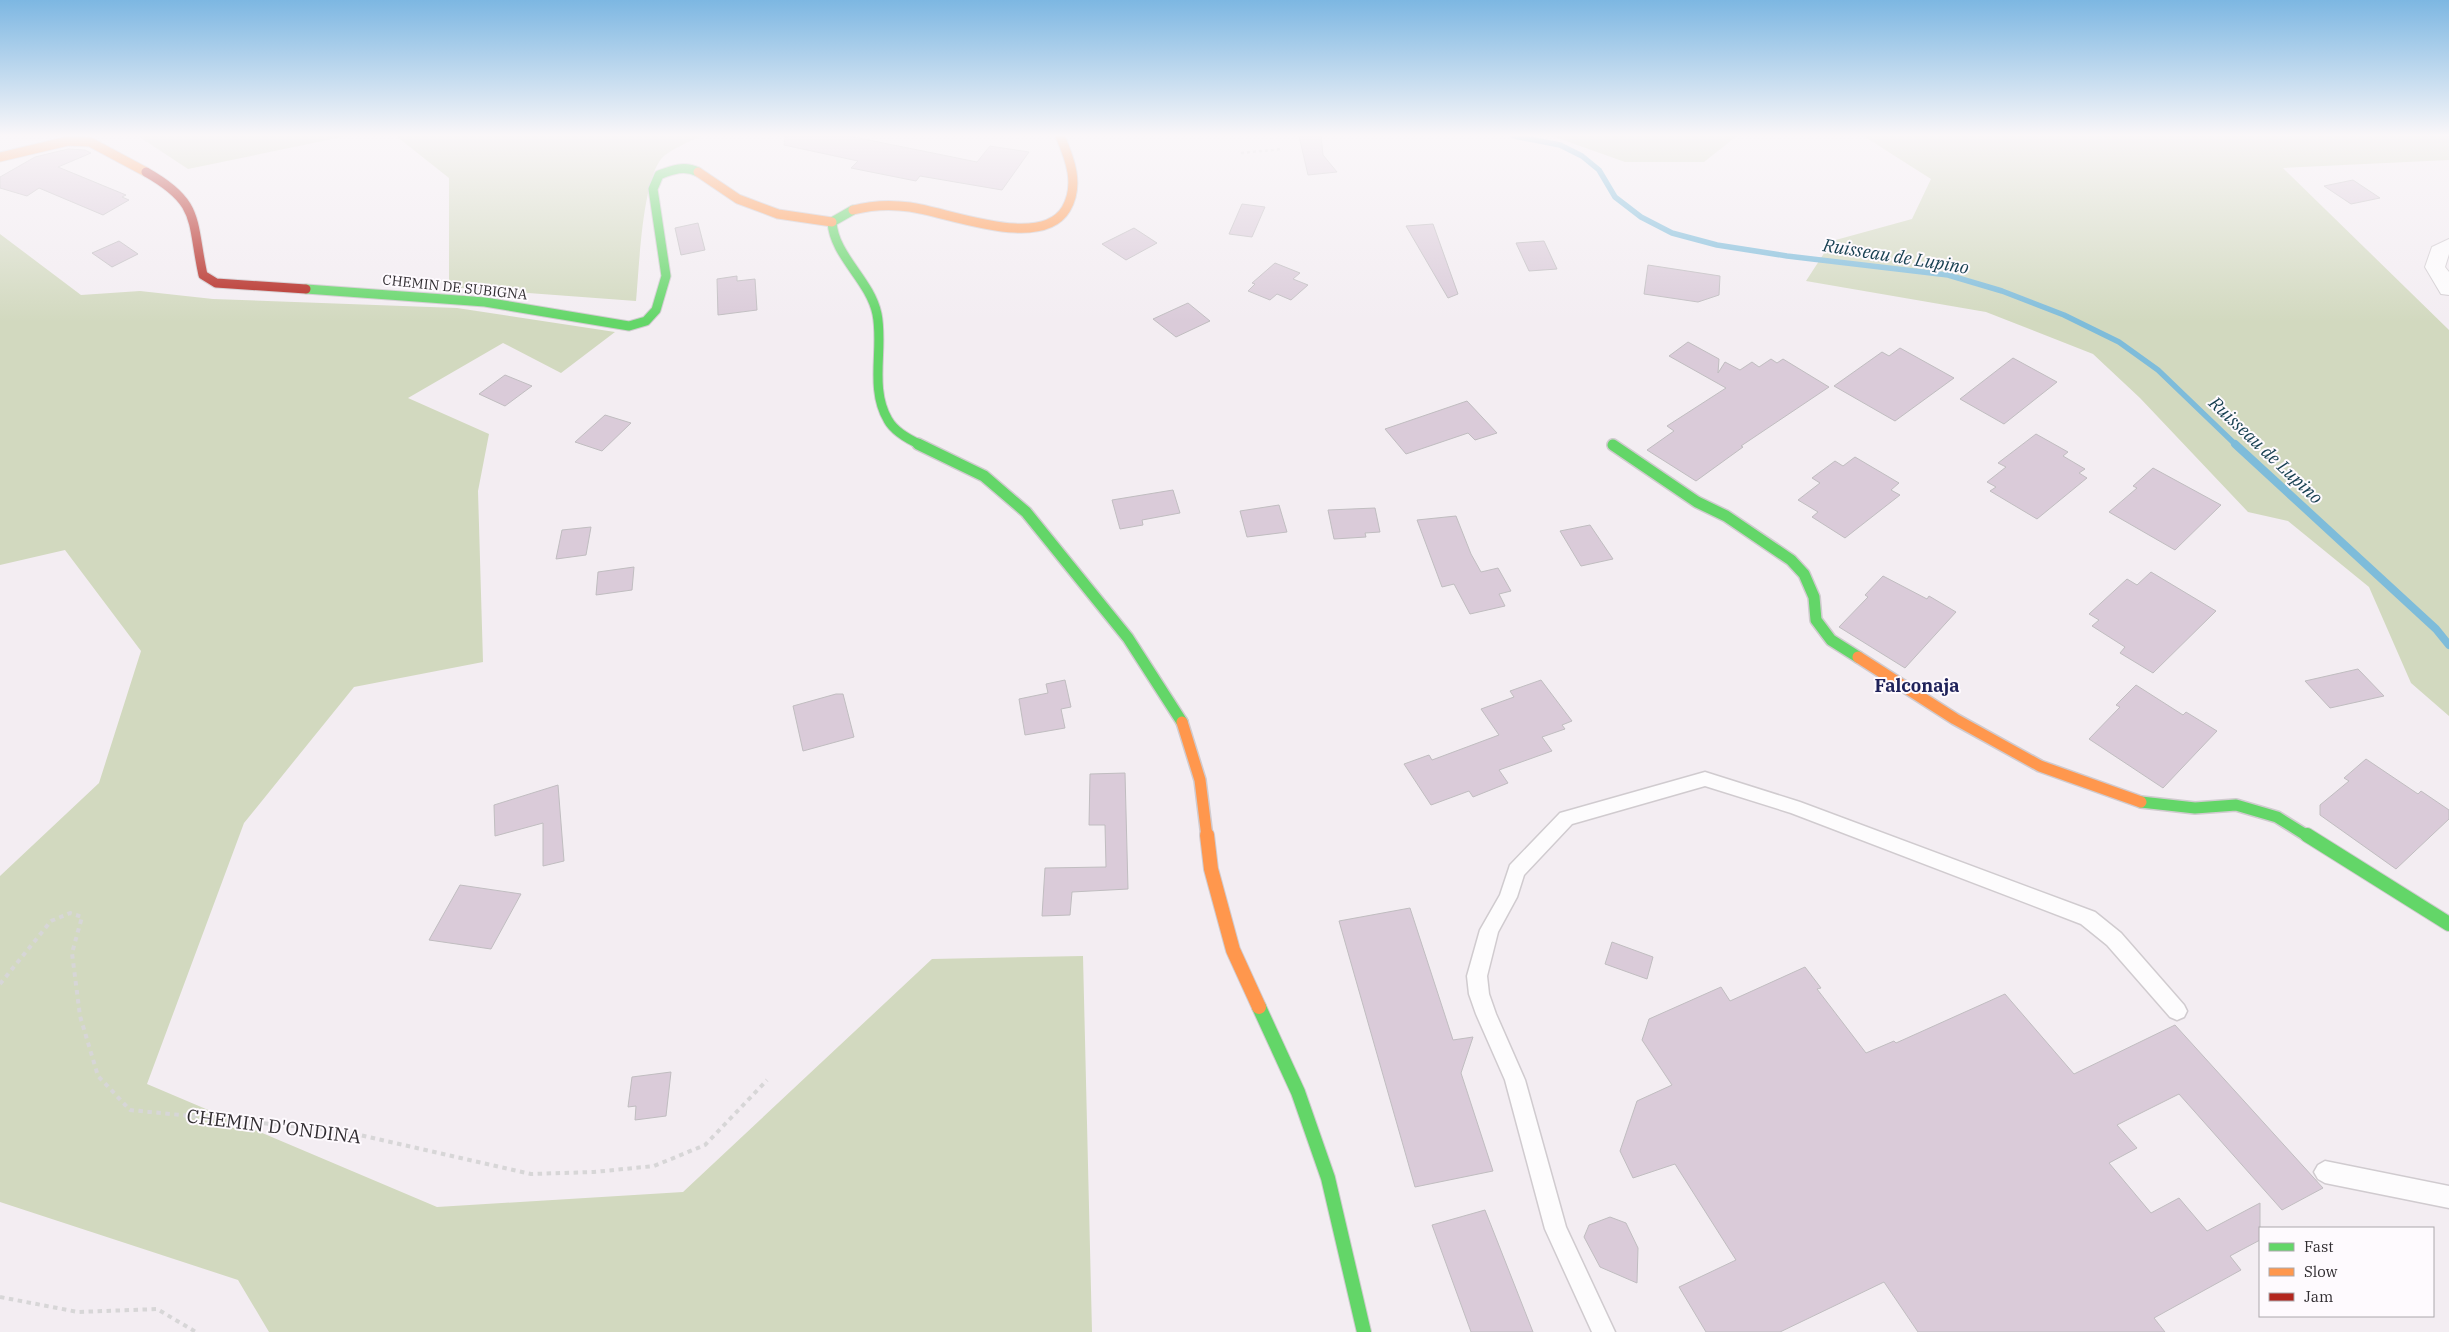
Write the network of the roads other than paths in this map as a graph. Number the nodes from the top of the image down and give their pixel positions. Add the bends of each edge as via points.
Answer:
1 (182, 198) edge
2 (654, 198) edge
3 (737, 198) edge
4 (1074, 198) edge
5 (832, 222) junction
6 (2449, 245) edge
7 (2449, 289) edge
8 (1613, 445) dead end
9 (2449, 924) edge
10 (2177, 1011) dead end
11 (2326, 1172) dead end
12 (2449, 1197) edge
13 (1364, 1332) edge
14 (1604, 1332) edge

1 - 2 street, CHEMIN DE SUBIGNA via 193,216 203,275 216,283 485,302 629,326 646,320 656,310 666,276
3 - 5 street, CHEMIN DE SUBIGNA via 778,214
4 - 5 street via 1065,214 1038,228 1018,229 883,205 862,206 844,212
5 - 13 street via 833,236 878,315 879,396 888,421 910,440 984,476 1026,512 1128,638 1180,717 1200,780 1212,869 1233,950 1298,1092 1328,1178
6 - 7 street via 2439,251 2435,267
8 - 9 street via 1791,560 1804,574 1814,597 1816,620 1830,640 1955,719 2040,766 2134,801 2195,808 2236,805 2277,817
10 - 14 lane via 2114,939 2088,918 1794,806 1705,778 1566,818 1516,871 1508,897 1489,930 1477,976 1486,1014 1516,1080 1556,1230
11 - 12 lane

